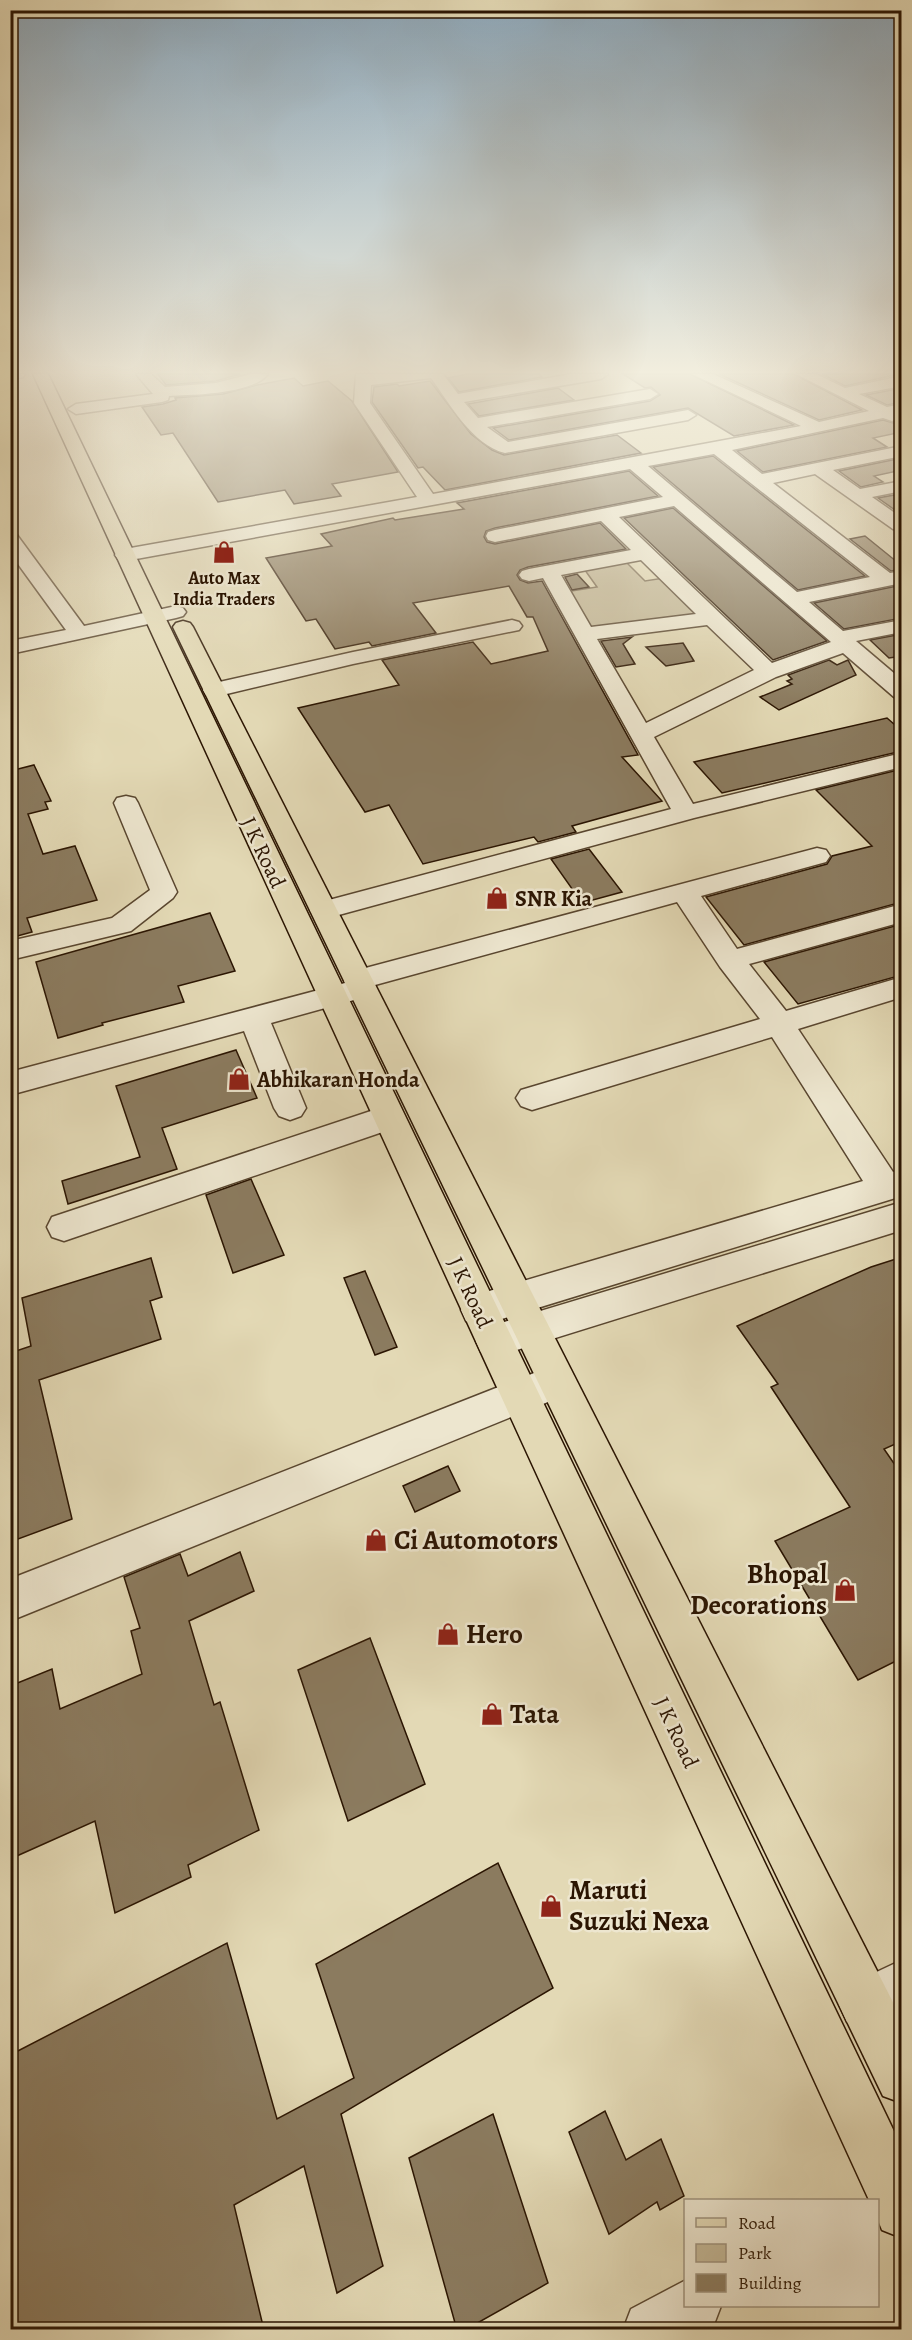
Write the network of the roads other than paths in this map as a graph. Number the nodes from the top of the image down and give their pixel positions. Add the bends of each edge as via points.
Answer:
1 (104, 483) edge
2 (417, 483) edge
3 (499, 483) edge
4 (663, 483) edge
5 (764, 483) edge
6 (840, 483) edge
7 (899, 487) edge
8 (856, 495) junction
9 (429, 500) junction
10 (677, 500) junction
11 (605, 514) junction
12 (901, 525) edge
13 (878, 530) dead end
14 (856, 534) dead end
15 (495, 536) dead end
16 (10, 538) edge
17 (834, 539) junction
18 (136, 547) junction
19 (645, 553) junction
20 (894, 578) edge
21 (793, 599) junction
22 (165, 615) junction
23 (712, 618) junction
24 (512, 626) dead end
25 (902, 626) edge
26 (79, 633) junction
27 (584, 634) junction
28 (843, 641) junction
29 (10, 648) edge
30 (768, 672) junction
31 (214, 690) junction
32 (902, 692) edge
33 (641, 734) junction
34 (902, 760) edge
35 (126, 803) dead end
36 (687, 813) junction
37 (817, 856) dead end
38 (684, 892) junction
39 (902, 913) edge
40 (319, 922) junction
41 (10, 951) edge
42 (730, 960) junction
43 (902, 987) edge
44 (351, 988) junction
45 (254, 1017) junction
46 (778, 1023) junction
47 (10, 1084) edge
48 (532, 1098) dead end
49 (290, 1108) dead end
50 (389, 1117) junction
51 (896, 1196) edge
52 (64, 1227) dead end
53 (516, 1297) junction
54 (479, 1310) junction
55 (531, 1329) junction
56 (494, 1341) junction
57 (557, 1381) junction
58 (520, 1396) junction
59 (10, 1600) edge
60 (883, 1994) edge
61 (902, 2077) edge
62 (890, 2193) edge
63 (690, 2307) edge
64 (652, 2330) edge

1 - 18 main road, J K Road
2 - 9 street
3 - 9 street
4 - 10 street
5 - 17 street
6 - 8 street
7 - 8 street
8 - 12 street
9 - 18 street
10 - 11 street
10 - 21 street
11 - 15 street
11 - 19 street
12 - 13 street
14 - 17 street
16 - 26 street
17 - 20 street
18 - 22 main road, J K Road
19 - 23 street
19 - 27 street via 538,573
20 - 21 street
21 - 28 street
22 - 26 street
22 - 31 main road, J K Road
22 - 40 main road, J K Road
23 - 27 street
23 - 30 street
24 - 31 street
25 - 28 street
26 - 29 street
27 - 33 street
28 - 30 street
28 - 32 street
30 - 33 street
31 - 40 main road, J K Road
33 - 36 street
34 - 36 street
35 - 41 street via 164,892 121,925
36 - 40 street
37 - 38 street
38 - 42 street
38 - 44 street
39 - 42 street
40 - 44 main road, J K Road
42 - 46 street
43 - 46 street
44 - 45 street
44 - 50 main road, J K Road
44 - 53 main road, J K Road
45 - 47 street
45 - 49 street
46 - 48 street
46 - 51 street
50 - 52 street
50 - 54 main road, J K Road
51 - 53 street
51 - 55 street
53 - 54 street
53 - 55 main road, J K Road
54 - 56 main road, J K Road
55 - 56 street
55 - 57 main road, J K Road
56 - 58 main road, J K Road
57 - 58 street
57 - 60 main road, J K Road
58 - 59 street
58 - 62 main road, J K Road
60 - 61 main road, J K Road
63 - 64 street

